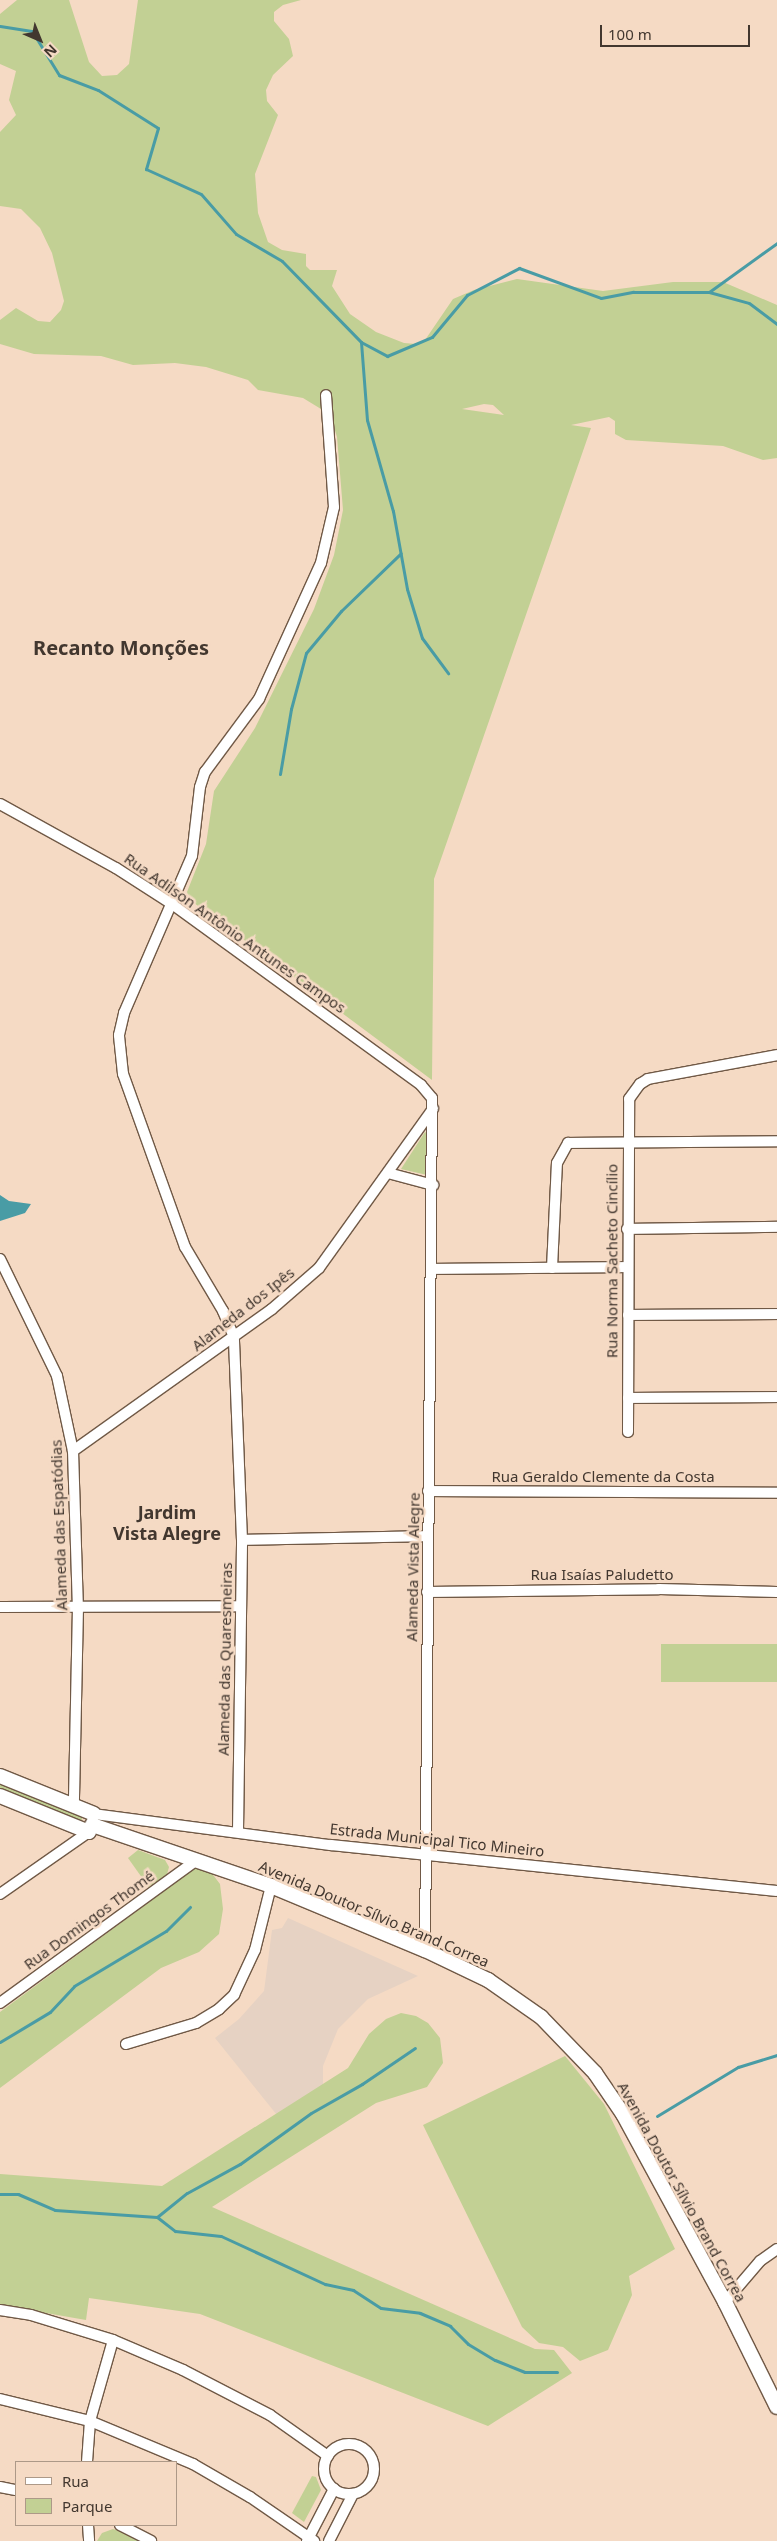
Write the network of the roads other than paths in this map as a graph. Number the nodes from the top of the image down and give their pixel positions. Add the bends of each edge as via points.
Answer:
1 (326, 395) dead end
2 (0, 804) edge
3 (172, 904) junction
4 (777, 1055) edge
5 (432, 1109) junction
6 (627, 1141) junction
7 (777, 1141) edge
8 (388, 1173) junction
9 (433, 1185) junction
10 (777, 1226) edge
11 (628, 1229) junction
12 (0, 1259) edge
13 (628, 1267) junction
14 (552, 1268) junction
15 (431, 1270) junction
16 (777, 1314) edge
17 (628, 1315) junction
18 (234, 1337) junction
19 (777, 1397) edge
20 (628, 1398) junction
21 (628, 1432) dead end
22 (74, 1451) junction
23 (428, 1491) junction
24 (777, 1493) edge
25 (427, 1536) junction
26 (242, 1540) junction
27 (427, 1592) junction
28 (777, 1592) edge
29 (240, 1606) junction
30 (0, 1607) edge
31 (78, 1607) junction
32 (0, 1776) edge
33 (0, 1796) edge
34 (74, 1805) junction
35 (92, 1824) junction
36 (238, 1831) junction
37 (428, 1855) junction
38 (197, 1860) junction
39 (271, 1886) junction
40 (777, 1890) edge
41 (0, 1894) edge
42 (425, 1950) junction
43 (0, 2003) edge
44 (126, 2044) dead end
45 (777, 2249) edge
46 (725, 2302) junction
47 (0, 2310) edge
48 (113, 2340) junction
49 (0, 2399) edge
50 (777, 2407) edge
51 (90, 2421) junction
52 (328, 2456) junction
53 (87, 2461) edge
54 (0, 2486) edge
55 (15, 2490) edge
56 (334, 2490) junction
57 (353, 2494) junction
58 (88, 2526) edge
59 (122, 2526) edge
60 (310, 2540) edge
61 (88, 2541) edge
62 (151, 2541) edge
63 (330, 2541) edge

1 - 3 street, Alameda das Quaresmeiras via 334,507 321,563 259,699 205,772 200,787 192,856
2 - 3 street, Rua Adilson Antônio Antunes Campos via 116,868
3 - 5 street, Rua Adilson Antônio Antunes Campos via 422,1085 432,1098
3 - 18 street, Alameda das Quaresmeiras via 124,1013 119,1056 185,1247 226,1316
4 - 6 street, Rua Norma Sacheto Cincílio via 648,1079 634,1091 630,1100
5 - 8 street, Alameda dos Ipês
5 - 9 street, Alameda Vista Alegre
6 - 7 street
6 - 11 street, Rua Norma Sacheto Cincílio
6 - 14 street via 576,1141 561,1151 557,1162
8 - 9 street
8 - 18 street, Alameda dos Ipês via 319,1268
9 - 15 street, Alameda Vista Alegre
10 - 11 street
11 - 13 street, Rua Norma Sacheto Cincílio
12 - 22 street, Alameda das Espatódias via 57,1376
13 - 14 street
13 - 17 street, Rua Norma Sacheto Cincílio
14 - 15 street
15 - 23 street, Alameda Vista Alegre
16 - 17 street
17 - 20 street, Rua Norma Sacheto Cincílio
18 - 22 street, Alameda dos Ipês
18 - 26 street, Alameda das Quaresmeiras
19 - 20 street
20 - 21 street, Rua Norma Sacheto Cincílio
22 - 31 street, Alameda das Espatódias
23 - 24 street, Rua Geraldo Clemente da Costa
23 - 25 street, Alameda Vista Alegre
25 - 26 street
25 - 27 street, Alameda Vista Alegre
26 - 29 street, Alameda das Quaresmeiras
27 - 28 street, Rua Isaías Paludetto
27 - 37 street, Alameda Vista Alegre
29 - 31 street
29 - 36 street, Alameda das Quaresmeiras
30 - 31 street
31 - 34 street, Alameda das Espatódias
32 - 34 main road
33 - 35 main road
34 - 35 main road
35 - 36 street, Estrada Municipal Tico Mineiro
35 - 38 main road, Avenida Doutor Sílvio Brand Correa
35 - 41 street
36 - 37 street, Estrada Municipal Tico Mineiro
37 - 40 street, Estrada Municipal Tico Mineiro
37 - 42 street, Alameda Vista Alegre
38 - 39 main road, Avenida Doutor Sílvio Brand Correa
38 - 43 street, Rua Domingos Thomé
39 - 42 main road, Avenida Doutor Sílvio Brand Correa
39 - 44 street via 255,1950 234,1995 219,2009 196,2022
42 - 46 main road, Avenida Doutor Sílvio Brand Correa via 504,1990 552,2028 595,2073 623,2114
45 - 46 street via 760,2261
46 - 50 main road, Avenida Doutor Sílvio Brand Correa
47 - 48 street via 31,2315
48 - 51 street
48 - 52 street via 183,2370 270,2415
49 - 51 street
51 - 53 street
51 - 60 street via 192,2464 250,2497
52 - 56 street via 324,2472
52 - 57 street via 346,2444 362,2448 370,2456 374,2466 371,2482
54 - 55 street
56 - 57 street
56 - 60 street
57 - 63 street
58 - 61 street
59 - 62 street

